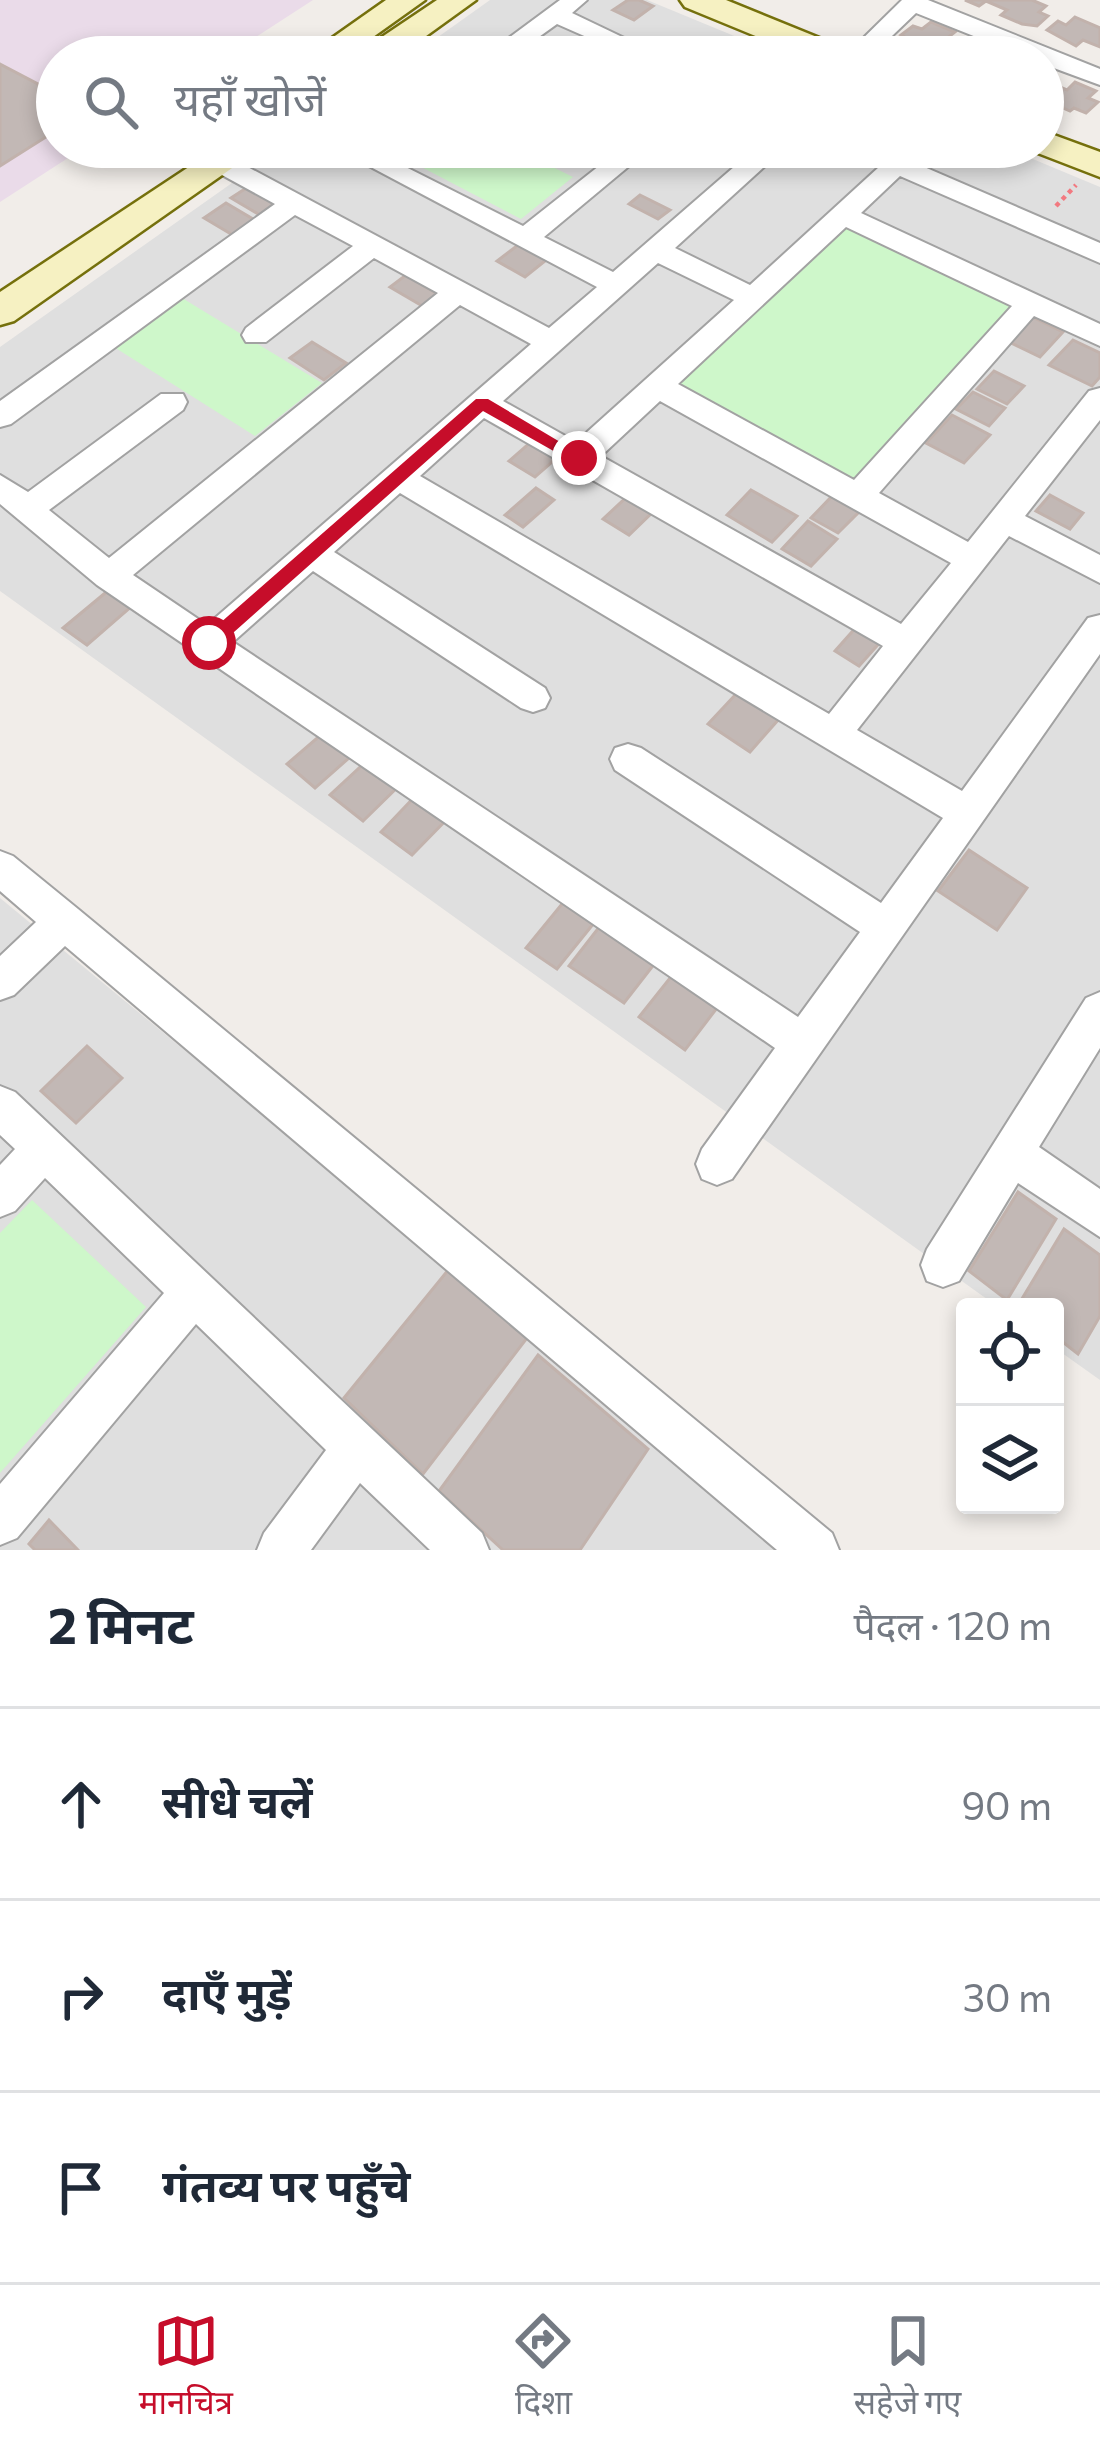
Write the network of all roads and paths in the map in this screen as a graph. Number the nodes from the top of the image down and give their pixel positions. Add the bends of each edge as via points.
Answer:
1 (408, 0) edge
2 (459, 0) edge
3 (697, 0) edge
4 (914, 1) edge
5 (565, 7) edge
6 (354, 36) edge
7 (406, 36) edge
8 (524, 36) edge
9 (607, 36) edge
10 (785, 36) edge
11 (878, 36) edge
12 (999, 36) edge
13 (1064, 63) edge
14 (1100, 78) edge
15 (1064, 151) edge
16 (1098, 165) edge
17 (188, 168) edge
18 (195, 168) edge
19 (241, 168) edge
20 (394, 168) edge
21 (613, 168) edge
22 (749, 168) edge
23 (894, 168) edge
24 (904, 168) edge
25 (293, 203) junction
26 (842, 214) junction
27 (1037, 226) junction
28 (525, 238) junction
29 (372, 245) junction
30 (655, 250) junction
31 (1100, 254) edge
32 (0, 272) edge
33 (616, 285) junction
34 (458, 292) junction
35 (752, 297) junction
36 (1030, 303) junction
37 (0, 311) edge
38 (256, 335) dead end
39 (1100, 336) edge
40 (551, 342) junction
41 (657, 386) junction
42 (1100, 399) edge
43 (172, 402) dead end
44 (482, 403) junction
45 (0, 416) edge
46 (579, 458) junction
47 (397, 477) junction
48 (858, 496) junction
49 (15, 498) edge
50 (1004, 519) junction
51 (311, 554) junction
52 (972, 559) junction
53 (1100, 570) edge
54 (109, 576) junction
55 (1100, 628) edge
56 (209, 643) junction
57 (905, 643) junction
58 (532, 698) dead end
59 (832, 734) junction
60 (628, 759) dead end
61 (968, 813) junction
62 (0, 868) edge
63 (64, 921) junction
64 (886, 928) junction
65 (0, 982) edge
66 (1100, 1011) edge
67 (805, 1045) junction
68 (0, 1106) edge
69 (44, 1148) junction
70 (1011, 1153) junction
71 (718, 1163) dead end
72 (0, 1196) edge
73 (1100, 1215) edge
74 (943, 1265) dead end
75 (194, 1291) junction
76 (357, 1448) junction
77 (0, 1521) edge
78 (281, 1550) edge
79 (465, 1550) edge
80 (815, 1550) edge

1 - 6 street
2 - 7 street
3 - 10 street
4 - 11 street
4 - 12 street
5 - 8 street
5 - 9 street
13 - 14 street
15 - 16 street
16 - 27 path
17 - 32 street
18 - 37 street
19 - 25 street
20 - 28 street
21 - 28 street
22 - 30 street
23 - 26 street
24 - 27 street
25 - 29 street
25 - 45 street
26 - 35 street
26 - 36 street
27 - 31 street
28 - 33 street
29 - 34 street
29 - 38 street
30 - 33 street
30 - 35 street
33 - 40 street
34 - 40 street
34 - 54 street
35 - 41 street
36 - 39 street
36 - 48 street
40 - 44 street
41 - 46 street
41 - 48 street
42 - 50 street
43 - 49 street
44 - 46 street
44 - 47 street
46 - 57 street
47 - 51 street
47 - 59 street
48 - 52 street
49 - 54 street
50 - 52 street
50 - 53 street
51 - 56 street
51 - 58 street
52 - 57 street
54 - 56 street
55 - 61 street
56 - 67 street
57 - 59 street
59 - 61 street
60 - 64 street
61 - 64 street
62 - 63 street
63 - 65 street
63 - 80 street
64 - 67 street
66 - 70 street
67 - 71 street
68 - 69 street
69 - 72 street
69 - 75 street
70 - 73 street
70 - 74 street
75 - 76 street
75 - 77 street
76 - 78 street
76 - 79 street

